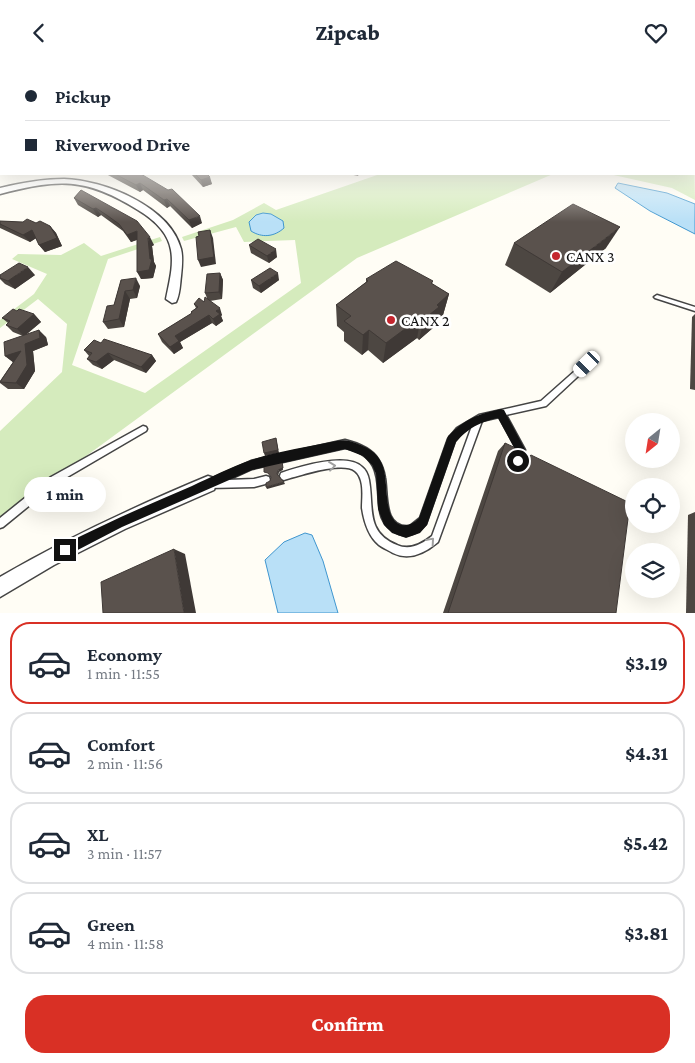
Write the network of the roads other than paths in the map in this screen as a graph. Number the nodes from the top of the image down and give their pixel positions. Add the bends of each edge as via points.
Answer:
1 (87, 175) edge
2 (78, 182) junction
3 (0, 191) edge
4 (656, 297) dead end
5 (172, 299) dead end
6 (695, 309) edge
7 (587, 364) dead end
8 (501, 413) junction
9 (479, 418) junction
10 (143, 429) dead end
11 (518, 461) edge
12 (284, 476) dead end
13 (266, 480) dead end
14 (208, 484) junction
15 (0, 524) edge
16 (0, 588) edge

1 - 2 street
2 - 3 street via 39,183
2 - 5 street via 113,192 151,215 164,227 172,238 177,258
4 - 6 lane
7 - 8 lane via 543,404
8 - 9 lane
8 - 11 lane via 521,451
12 -> 9 lane via 334,464 360,469 364,476 368,520 375,535 388,547 414,552 435,539
9 - 14 lane via 452,439 423,521 416,529 406,532 396,529 388,521 383,509 381,474 376,461 354,446 345,444 251,465
10 - 15 lane via 54,480
13 - 14 lane
14 - 16 street via 118,523

